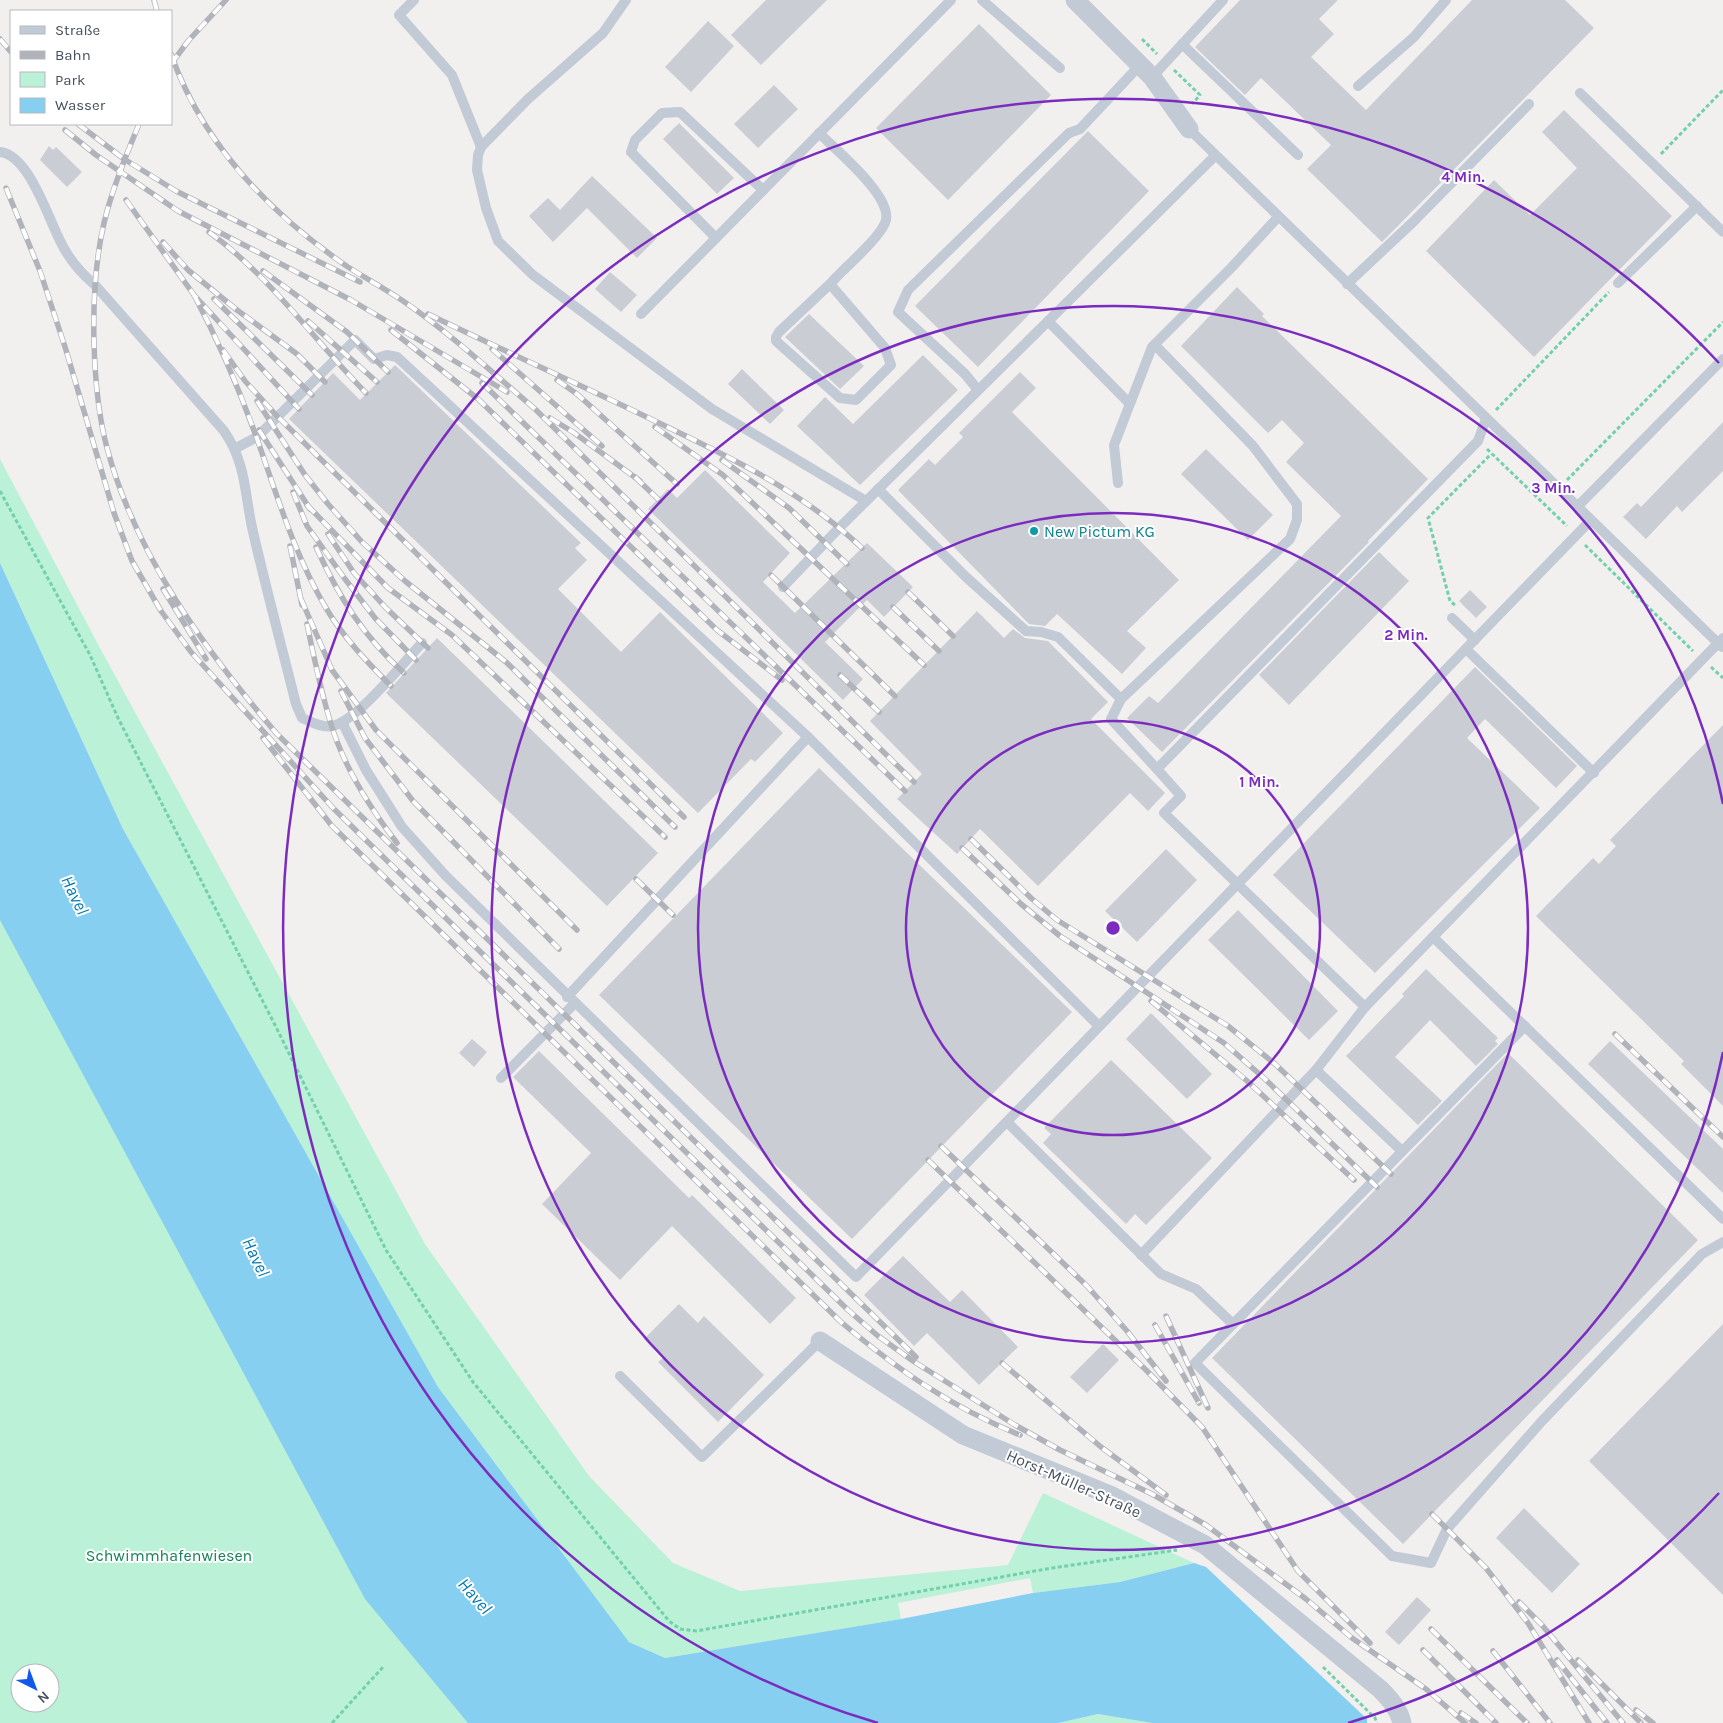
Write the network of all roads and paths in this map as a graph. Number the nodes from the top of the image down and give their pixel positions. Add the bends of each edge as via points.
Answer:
1 (414, 0) edge
2 (626, 0) edge
3 (951, 0) edge
4 (982, 0) edge
5 (1075, 0) edge
6 (1223, 0) edge
7 (1446, 0) edge
8 (1182, 44) junction
9 (1060, 68) dead end
10 (1146, 71) junction
11 (1358, 86) dead end
12 (1723, 90) edge
13 (1580, 93) dead end
14 (1529, 104) dead end
15 (1188, 129) joint
16 (820, 133) junction
17 (481, 147) junction
18 (0, 152) edge
19 (1298, 155) dead end
20 (1215, 156) junction
21 (1652, 162) junction
22 (763, 190) junction
23 (1697, 206) junction
24 (1278, 217) junction
25 (1723, 232) edge
26 (716, 238) junction
27 (1618, 283) joint
28 (830, 284) junction
29 (1347, 284) junction
30 (641, 314) dead end
31 (1048, 321) junction
32 (1723, 322) edge
33 (1155, 345) junction
34 (1723, 359) edge
35 (978, 390) junction
36 (1129, 403) junction
37 (1486, 419) junction
38 (1478, 441) junction
39 (236, 448) junction
40 (1491, 454) junction
41 (1118, 483) dead end
42 (878, 489) junction
43 (1558, 489) junction
44 (0, 491) edge
45 (866, 501) junction
46 (1544, 504) junction
47 (1577, 507) junction
48 (1590, 521) junction
49 (1576, 535) junction
50 (783, 587) dead end
51 (1456, 606) dead end
52 (1452, 618) dead end
53 (1475, 640) junction
54 (422, 643) dead end
55 (1722, 643) edge
56 (1466, 649) junction
57 (1703, 659) junction
58 (1723, 678) edge
59 (1122, 700) junction
60 (342, 722) junction
61 (808, 737) junction
62 (1157, 769) junction
63 (1594, 772) junction
64 (1238, 884) junction
65 (1433, 936) junction
66 (571, 1001) junction
67 (1365, 1007) junction
68 (1099, 1026) junction
69 (1525, 1026) junction
70 (1316, 1070) junction
71 (501, 1078) dead end
72 (1006, 1122) junction
73 (1402, 1151) junction
74 (1723, 1220) edge
75 (1723, 1242) edge
76 (1141, 1255) junction
77 (1234, 1324) junction
78 (820, 1341) joint
79 (620, 1376) dead end
80 (1177, 1550) dead end
81 (383, 1667) dead end
82 (332, 1723) edge
83 (1402, 1723) edge

1 - 17 lane via 399,15 452,75
2 - 17 lane via 603,33 528,99
3 - 16 lane
4 - 9 lane
5 - 10 street
6 - 8 lane
7 - 11 lane via 1414,37
8 - 10 lane
8 - 19 lane
10 - 15 street
10 - 35 lane via 1080,129 1069,133 908,290 898,312
12 - 21 path
13 - 21 lane
14 - 29 lane
15 - 20 lane
16 - 22 lane
16 - 28 lane via 878,194 887,212 885,223 877,235
17 - 45 lane via 477,170 498,241 533,275 712,410
18 - 39 lane via 14,158 24,170 64,250 81,273 95,285
20 - 24 lane
20 - 31 lane
21 - 23 lane
22 - 26 lane
22 - 26 lane via 680,112 662,113 635,140 631,152
23 - 25 lane
23 - 27 lane
24 - 29 lane
24 - 33 lane
26 - 30 lane
27 - 37 path
28 - 28 lane via 779,332 776,341 840,398 856,400 891,365 890,357
29 - 37 lane
31 - 35 lane
31 - 36 lane
32 - 43 path
33 - 36 lane
33 - 59 lane via 1253,446 1297,504 1297,520 1290,539
34 - 47 lane
35 - 42 lane
36 - 41 lane via 1114,445
37 - 38 lane
37 - 43 lane
38 - 40 path
38 - 62 lane
39 - 60 lane via 242,465 253,534 296,704 302,718 310,722 331,726
39 - 61 lane via 257,437 355,340 374,359 387,355 397,357
40 - 46 path
40 - 51 path via 1428,518 1450,601
42 - 45 lane
42 - 59 lane via 966,577 1026,631 1058,638
43 - 46 path
43 - 47 lane
44 - 80 path via 90,655 118,718 386,1250 473,1382 669,1621 680,1629 696,1631 1052,1568
45 - 50 lane
46 - 49 path
47 - 48 lane
48 - 49 lane
48 - 55 lane
49 - 53 lane
49 - 57 path
52 - 53 lane
53 - 56 lane
54 - 60 lane
55 - 57 lane
56 - 63 lane
56 - 64 lane
57 - 58 path
57 - 63 lane
59 - 62 lane via 1111,719
60 - 66 lane via 366,770 402,827 446,876
61 - 66 lane
61 - 68 lane
62 - 64 lane via 1181,796 1164,813
63 - 65 lane
64 - 67 lane
64 - 68 lane
65 - 67 lane
65 - 69 lane
66 - 71 lane
66 - 72 lane via 856,1277
67 - 70 lane
68 - 72 lane
69 - 73 lane
69 - 74 lane
70 - 73 lane
70 - 76 lane
72 - 76 lane
73 - 77 lane
75 - 77 lane via 1702,1254 1542,1421 1447,1529 1431,1563 1392,1556 1195,1363
76 - 77 lane via 1161,1274 1196,1289
78 - 79 lane via 702,1458
78 - 83 street, Horst-Müller-Straße via 963,1435 1110,1495 1205,1545 1380,1689 1392,1700
81 - 82 path

